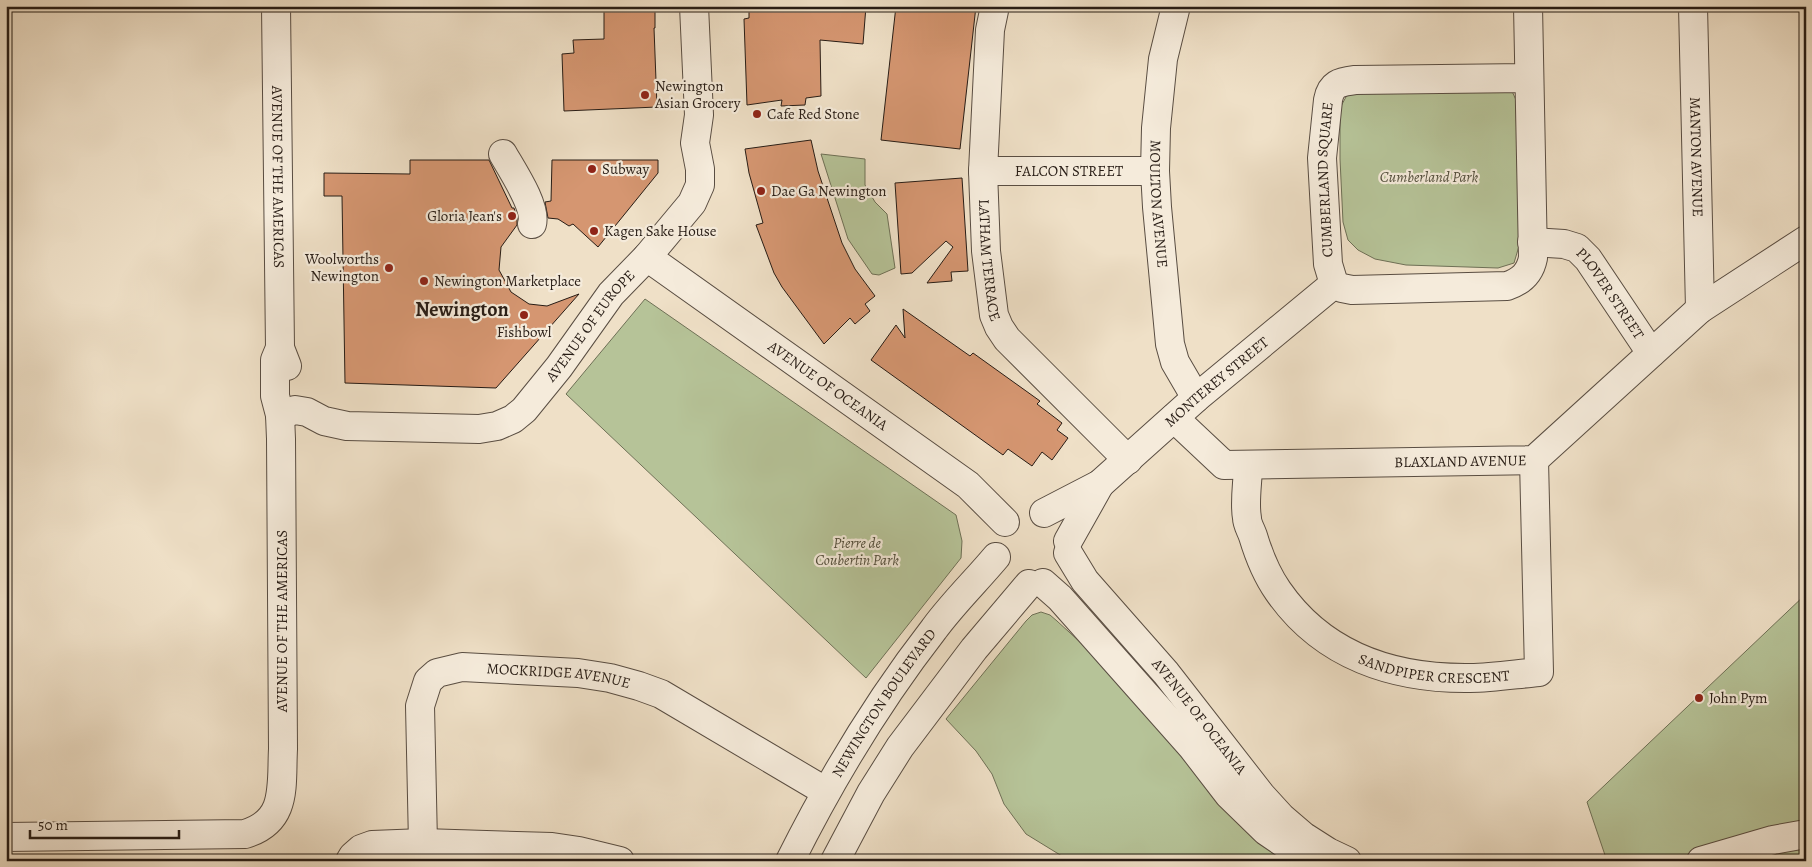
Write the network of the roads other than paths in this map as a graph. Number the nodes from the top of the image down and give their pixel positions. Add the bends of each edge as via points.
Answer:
1 (276, 6) edge
2 (694, 6) edge
3 (995, 6) edge
4 (1176, 6) edge
5 (1528, 6) edge
6 (1693, 6) edge
7 (1529, 78) junction
8 (503, 154) dead end
9 (983, 171) junction
10 (1155, 171) junction
11 (532, 224) dead end
12 (1806, 240) edge
13 (1532, 242) junction
14 (647, 257) junction
15 (1334, 284) junction
16 (1700, 309) junction
17 (280, 348) junction
18 (1651, 354) junction
19 (287, 385) junction
20 (1196, 398) junction
21 (307, 412) junction
22 (280, 415) junction
23 (1174, 418) junction
24 (1128, 460) junction
25 (1534, 460) junction
26 (1248, 465) junction
27 (1100, 484) junction
28 (1044, 513) junction
29 (1005, 522) junction
30 (1068, 547) junction
31 (996, 557) junction
32 (1036, 583) junction
33 (825, 791) junction
34 (1806, 834) edge
35 (6, 837) edge
36 (423, 843) junction
37 (352, 858) edge
38 (615, 860) edge
39 (790, 861) edge
40 (835, 861) edge
41 (1309, 861) edge
42 (1347, 861) edge
43 (1701, 861) edge

1 - 17 street, AVENUE OF THE AMERICAS
2 - 14 street, AVENUE OF EUROPE via 699,115 695,143 700,185 692,203
3 - 9 street, LATHAM TERRACE via 990,30
4 - 10 street, MOULTON AVENUE via 1163,60
5 - 7 street
6 - 16 street, MANTON AVENUE
7 - 13 street
7 - 15 street, CUMBERLAND SQUARE via 1354,80 1335,85 1328,100 1322,158 1328,264
8 - 11 street via 530,206
9 - 10 street, FALCON STREET
9 - 24 street, LATHAM TERRACE via 986,250 991,299 999,328 1007,340
10 - 20 street, MOULTON AVENUE via 1170,344 1175,362
12 - 16 street, BLAXLAND AVENUE
13 - 15 street via 1531,268 1517,283 1508,286 1352,290
13 - 18 street, PLOVER STREET via 1577,248 1588,259
14 - 21 street, AVENUE OF EUROPE via 611,294 559,367 513,419 479,429 347,426 324,421
14 - 29 street, AVENUE OF OCEANIA via 968,485
15 - 20 street, MONTEREY STREET
16 - 18 street, BLAXLAND AVENUE
17 - 19 street, AVENUE OF THE AMERICAS via 287,367
17 - 22 street, AVENUE OF THE AMERICAS via 275,360 275,396
18 - 25 street, BLAXLAND AVENUE
19 - 21 street
19 - 22 street, AVENUE OF THE AMERICAS via 288,404
20 - 23 street, MONTEREY STREET
21 - 22 street, AVENUE OF EUROPE via 295,410
22 - 35 street, AVENUE OF THE AMERICAS via 283,749 280,800 275,813 267,824 245,834
23 - 24 street, MONTEREY STREET
23 - 26 street, BLAXLAND AVENUE via 1224,465
24 - 27 street, MONTEREY STREET
25 - 26 street, BLAXLAND AVENUE
25 - 26 street, SANDPIPER CRESCENT via 1539,672 1472,678 1444,678 1376,665 1337,648 1311,628 1288,605 1263,566 1247,518
27 - 28 street, MONTEREY STREET
27 - 30 street, MONTEREY STREET
28 - 29 street via 1027,511
28 - 30 street via 1060,524
29 - 31 street via 996,538
30 - 32 street via 1067,560 1060,572 1049,580
30 - 42 street, AVENUE OF OCEANIA via 1085,581 1166,673 1261,795 1303,836
31 - 32 street via 1008,576 1018,582
31 - 33 street, NEWINGTON BOULEVARD via 934,628
32 - 40 street via 974,649 900,747
32 - 41 street, AVENUE OF OCEANIA via 1060,598 1192,747 1229,795 1266,831
33 - 36 street, MOCKRIDGE AVENUE via 661,694 639,686 578,673 462,667 437,673 428,681 420,706
33 - 39 street, NEWINGTON BOULEVARD
34 - 43 street
36 - 37 street via 372,845 361,849
36 - 38 street via 552,846

